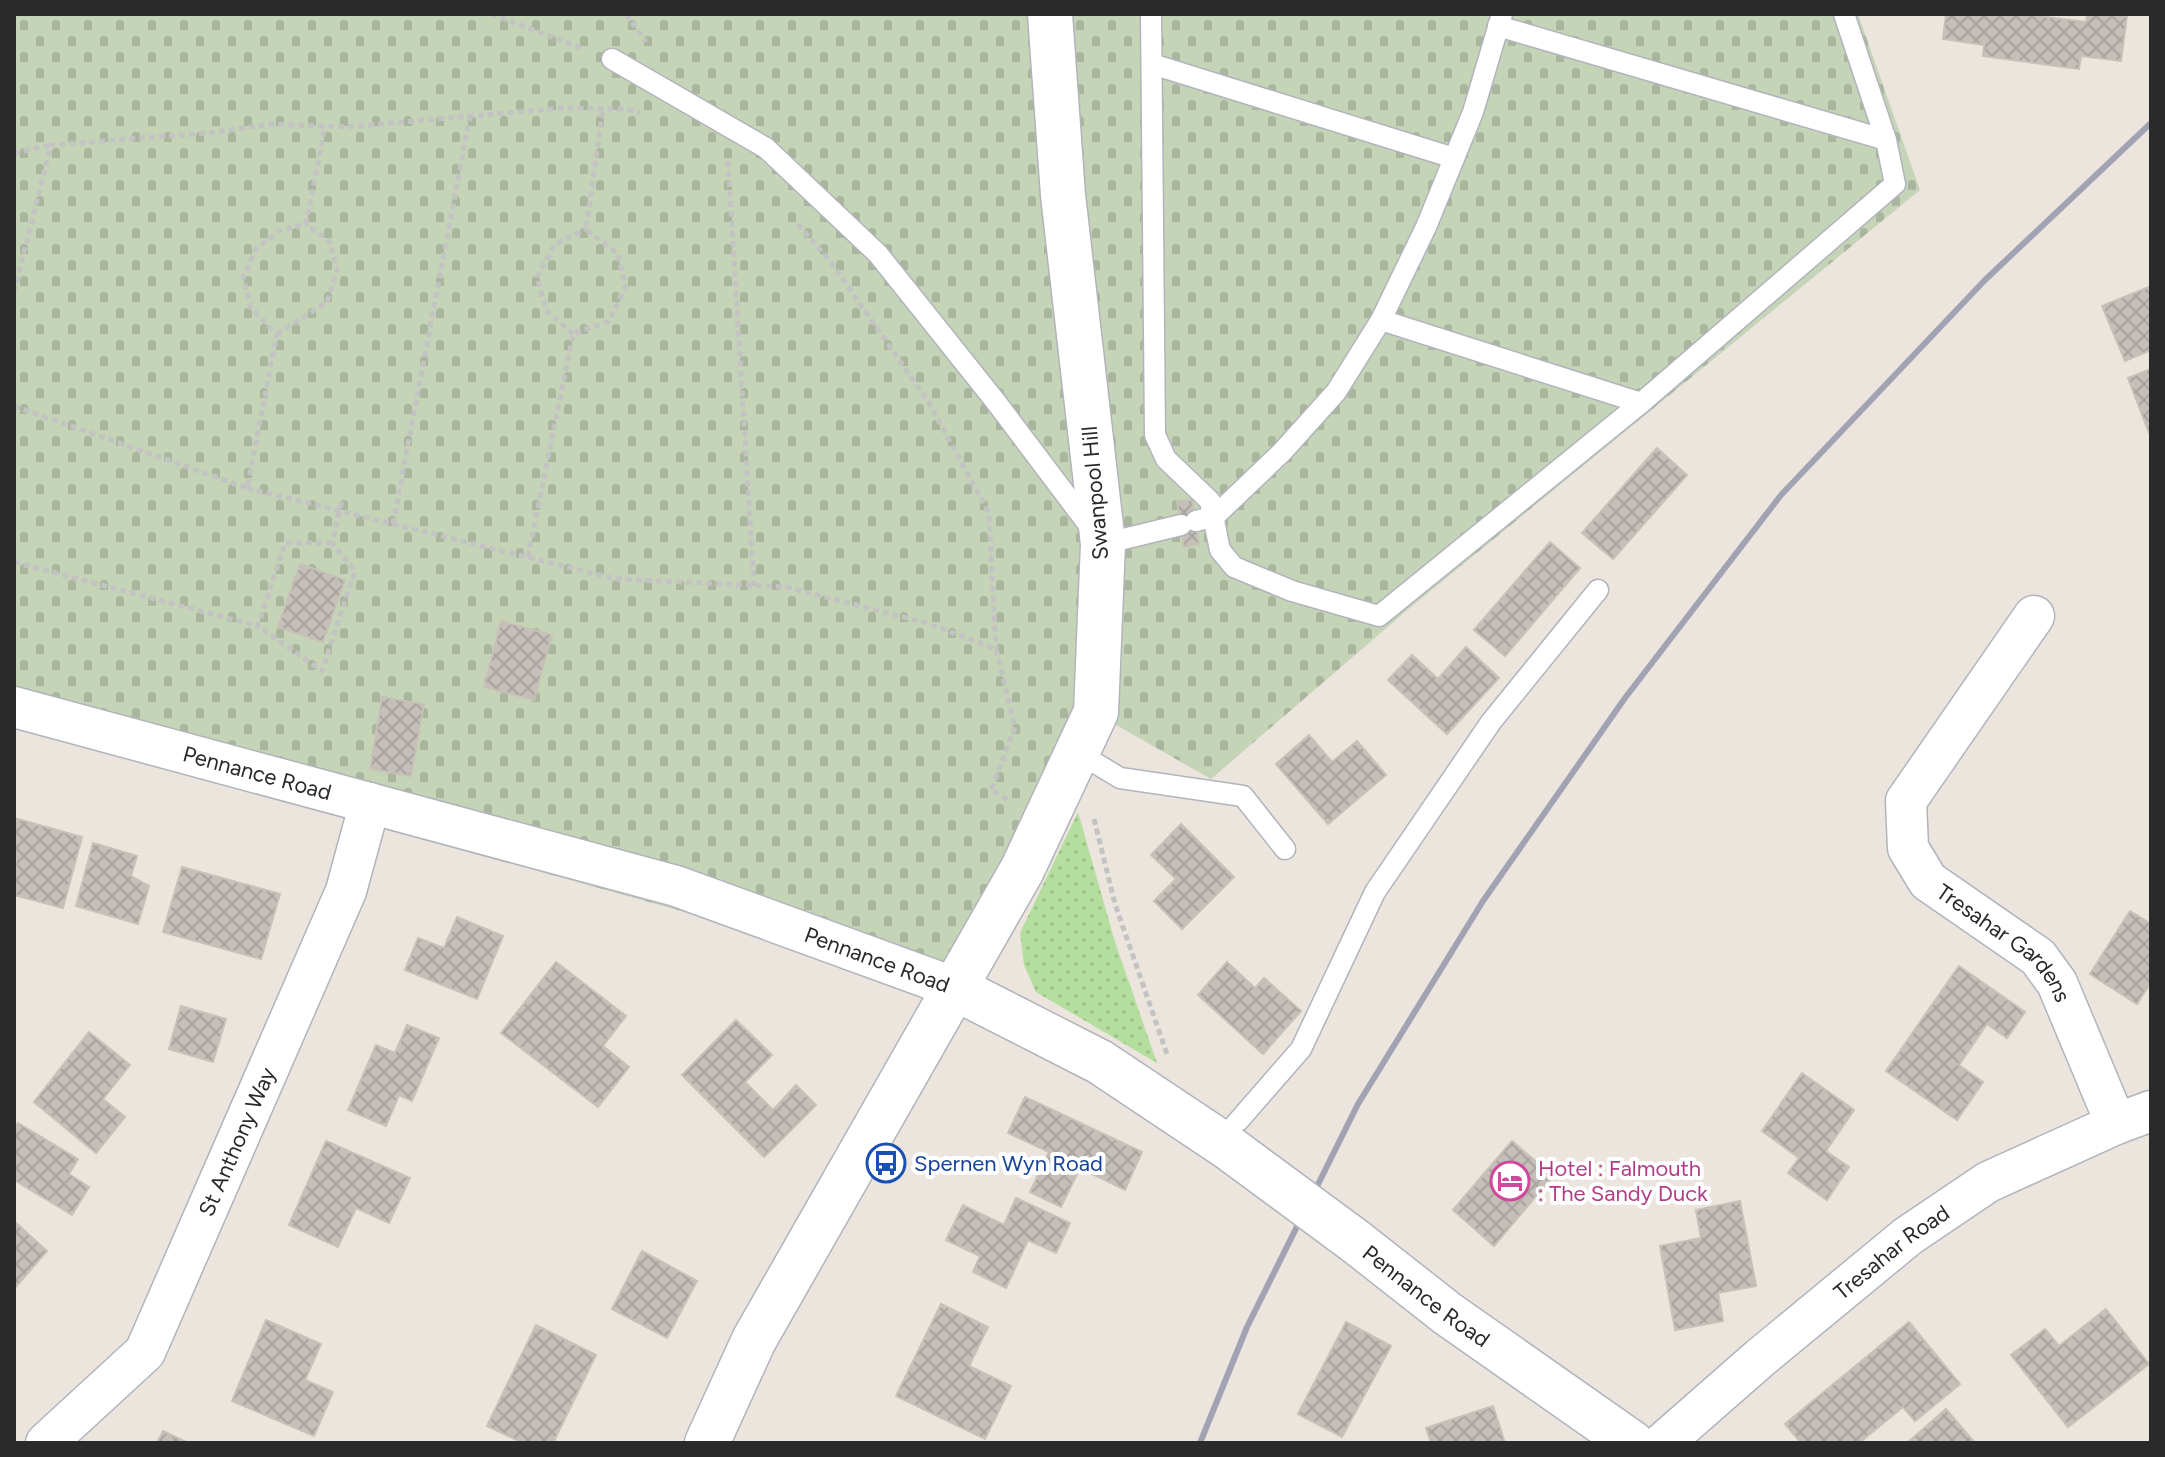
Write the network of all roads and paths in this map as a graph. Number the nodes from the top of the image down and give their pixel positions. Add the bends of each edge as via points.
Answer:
1 (491, 14) edge
2 (1050, 14) edge
3 (1151, 14) edge
4 (1844, 14) edge
5 (1500, 20) edge
6 (612, 59) joint
7 (1152, 64) junction
8 (689, 104) junction
9 (603, 108) junction
10 (470, 116) junction
11 (325, 126) junction
12 (1886, 140) junction
13 (51, 145) junction
14 (14, 153) edge
15 (1454, 158) junction
16 (738, 163) dead end
17 (796, 221) dead end
18 (306, 224) junction
19 (586, 229) junction
20 (14, 292) edge
21 (1381, 320) junction
22 (277, 334) junction
23 (573, 334) junction
24 (1641, 403) junction
25 (14, 406) edge
26 (247, 488) junction
27 (342, 500) dead end
28 (341, 511) junction
29 (1197, 520) junction
30 (393, 524) junction
31 (332, 543) junction
32 (1103, 544) junction
33 (528, 557) junction
34 (14, 562) edge
35 (754, 586) junction
36 (1598, 590) dead end
37 (2034, 616) dead end
38 (258, 626) junction
39 (996, 649) junction
40 (14, 707) edge
41 (1077, 752) junction
42 (370, 803) junction
43 (1016, 805) dead end
44 (1092, 813) dead end
45 (1285, 849) dead end
46 (953, 987) junction
47 (2134, 1118) edge
48 (1214, 1137) junction
49 (1610, 1436) edge
50 (46, 1443) edge
51 (707, 1443) edge
52 (1663, 1443) edge

1 - 6 path
2 - 32 street, Swanpool Hill via 1063,195
3 - 7 lane
4 - 12 lane
5 - 12 lane
5 - 15 lane
6 - 8 lane
7 - 15 lane
7 - 29 lane via 1155,435 1166,459 1210,501
8 - 9 path via 672,118
8 - 32 lane via 766,148 878,254
9 - 10 path
9 - 19 path
10 - 11 path
10 - 30 path
11 - 13 path via 271,124
11 - 18 path
12 - 24 lane via 1895,184
13 - 14 path
13 - 20 path
15 - 21 lane
16 - 35 path via 728,156
17 - 39 path via 929,403 989,513
18 - 22 path via 330,242 337,271 327,302
18 - 22 path via 279,231 256,249 243,277 251,308
19 - 23 path via 555,244 537,277 546,310
19 - 23 path via 618,254 625,287 609,321
21 - 24 lane
21 - 29 lane via 1336,392 1282,452
22 - 26 path
23 - 33 path
24 - 29 lane via 1379,616 1292,591 1234,567
25 - 26 path
26 - 28 path
27 - 28 path
28 - 30 path
28 - 31 path
29 - 32 lane
30 - 33 path
31 - 38 path via 285,543
31 - 38 path via 355,571 322,671
32 - 41 street, Swanpool Hill via 1096,712
33 - 35 path via 616,579
34 - 38 path
35 - 39 path via 786,587 927,623
36 - 48 lane via 1491,722 1375,892 1301,1049
37 - 47 street, Tresahar Gardens via 1906,801 1908,848 1928,881 2038,957
39 - 43 path via 1015,727 991,790
40 - 42 street, Pennance Road
41 - 45 lane via 1120,778 1243,796
41 - 46 street, Swanpool Hill via 1022,870
42 - 46 street, Pennance Road via 676,886
42 - 50 street, St Anthony Way via 346,891 145,1352
44 - 48 path via 1115,904
46 - 48 street, Pennance Road via 1100,1062
46 - 51 street via 754,1340
47 - 52 street, Tresahar Road via 1988,1182 1908,1236
48 - 49 street, Pennance Road, bridge

